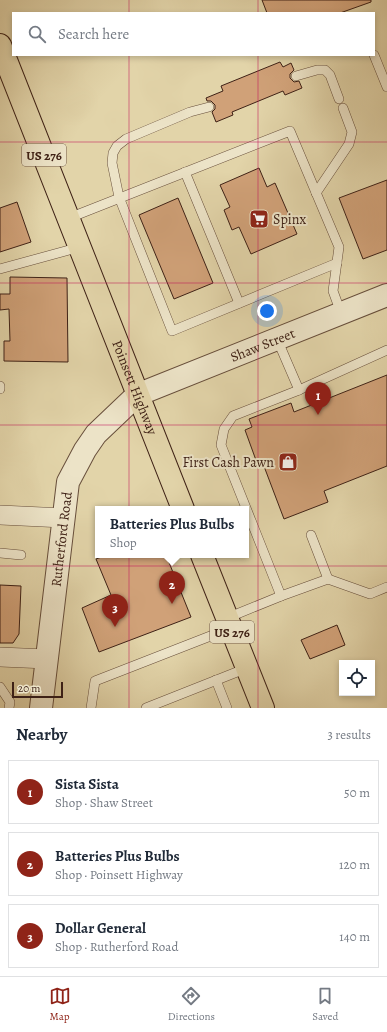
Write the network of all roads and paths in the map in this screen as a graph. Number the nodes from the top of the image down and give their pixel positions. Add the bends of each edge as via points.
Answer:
1 (0, 45) edge
2 (374, 56) edge
3 (296, 76) dead end
4 (387, 87) edge
5 (339, 99) dead end
6 (209, 107) dead end
7 (343, 108) dead end
8 (185, 172) junction
9 (316, 193) junction
10 (120, 197) junction
11 (69, 218) junction
12 (84, 256) junction
13 (337, 263) junction
14 (0, 269) edge
15 (387, 295) edge
16 (239, 303) junction
17 (341, 313) junction
18 (277, 339) junction
19 (387, 350) edge
20 (299, 390) junction
21 (137, 395) junction
22 (182, 506) edge
23 (245, 506) edge
24 (0, 515) edge
25 (249, 517) edge
26 (64, 518) junction
27 (312, 535) dead end
28 (0, 553) edge
29 (21, 555) dead end
30 (203, 558) edge
31 (328, 579) junction
32 (387, 587) edge
33 (280, 596) junction
34 (229, 623) junction
35 (0, 657) edge
36 (47, 659) junction
37 (247, 668) junction
38 (216, 680) junction
39 (0, 687) edge
40 (9, 708) edge
41 (41, 708) edge
42 (91, 708) edge
43 (146, 708) edge
44 (227, 708) edge
45 (263, 708) edge

1 - 11 highway, US 276
2 - 4 lane
3 - 5 lane via 325,70 330,75
6 - 10 lane via 190,112 133,136 117,146 112,163
7 - 9 lane via 352,132 349,144
8 - 9 lane via 290,131
8 - 10 lane
8 - 16 lane
9 - 13 lane via 339,246
10 - 11 lane
10 - 16 lane via 172,331
11 - 12 highway, US 276
12 - 14 lane
12 - 21 highway, Poinsett Highway / US 276
13 - 16 lane
13 - 17 lane via 333,291
15 - 17 street, Shaw Street
17 - 18 street, Shaw Street
18 - 20 lane
18 - 21 street, Shaw Street
19 - 20 lane
20 - 23 lane via 233,416 224,429 221,445
21 - 22 highway, Poinsett Highway / US 276
21 - 26 street, Rutherford Road via 110,420 85,450 68,482
24 - 26 street
25 - 33 lane
26 - 36 street, Rutherford Road
27 - 31 lane
28 - 29 lane
30 - 34 highway, US 276
31 - 32 lane via 370,594
31 - 33 lane
33 - 34 lane
34 - 37 highway, US 276
34 - 42 lane via 95,681
35 - 36 street
36 - 41 street, Rutherford Road
37 - 38 lane
37 - 45 highway, US 276
38 - 43 lane
38 - 44 lane
39 - 40 lane via 10,702

